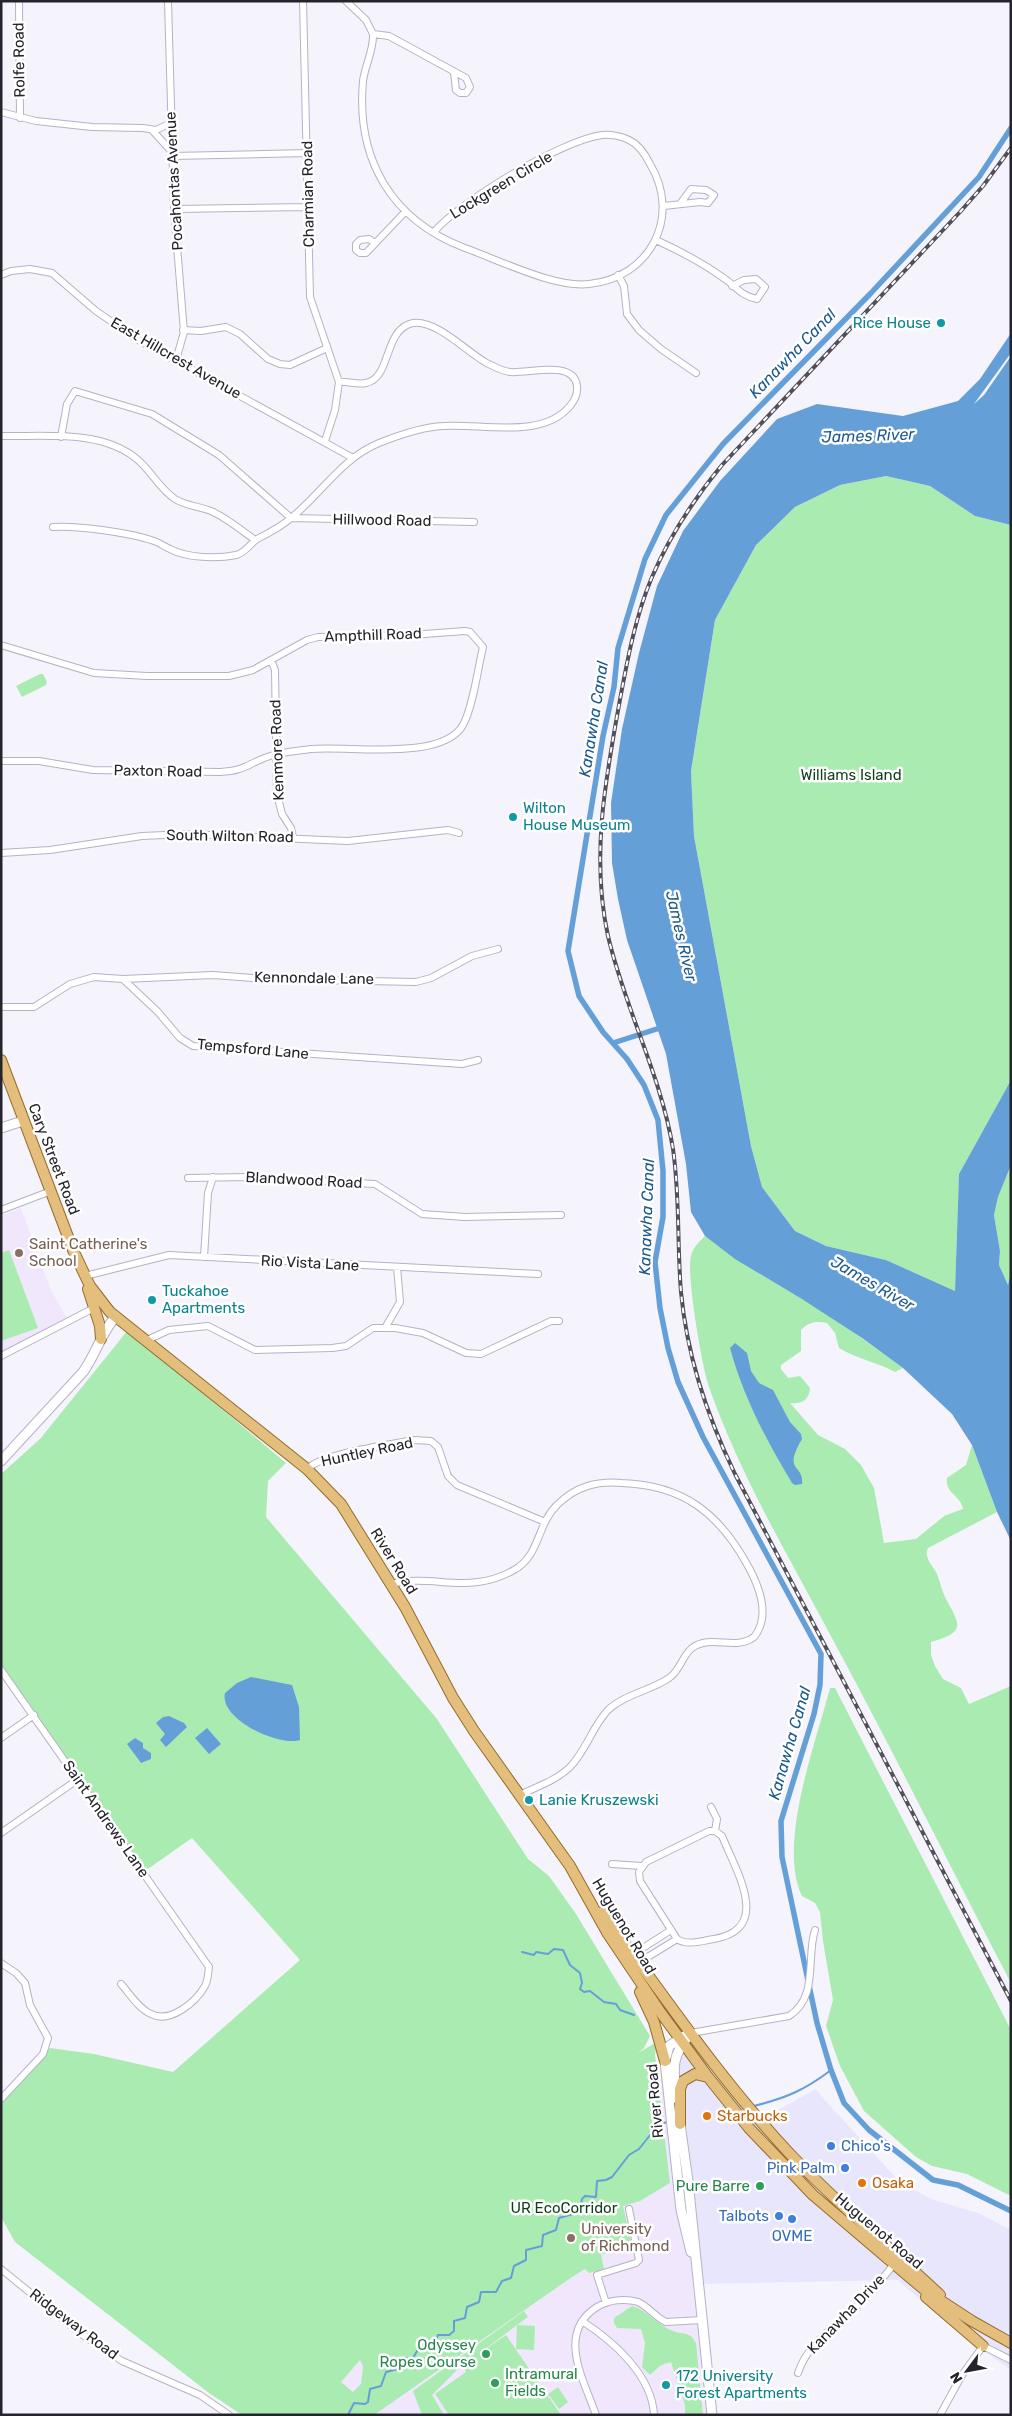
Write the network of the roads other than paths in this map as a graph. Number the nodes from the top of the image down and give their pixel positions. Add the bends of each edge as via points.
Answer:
1 (19, 1) edge
2 (168, 1) edge
3 (303, 1) edge
4 (346, 1) edge
5 (373, 34) junction
6 (454, 74) dead end
7 (1, 112) edge
8 (20, 118) junction
9 (171, 123) junction
10 (150, 130) junction
11 (308, 153) junction
12 (172, 154) junction
13 (680, 204) junction
14 (664, 206) junction
15 (309, 207) junction
16 (174, 209) junction
17 (405, 212) junction
18 (434, 232) junction
19 (656, 240) junction
20 (375, 243) dead end
21 (618, 274) junction
22 (1, 275) edge
23 (732, 286) junction
24 (184, 330) junction
25 (327, 348) junction
26 (176, 360) junction
27 (696, 373) dead end
28 (339, 382) junction
29 (1, 436) edge
30 (61, 437) junction
31 (325, 441) junction
32 (354, 458) junction
33 (291, 518) junction
34 (474, 522) dead end
35 (53, 527) dead end
36 (255, 540) junction
37 (1, 645) edge
38 (271, 660) junction
39 (312, 749) joint
40 (276, 755) junction
41 (1, 761) edge
42 (459, 832) dead end
43 (293, 837) junction
44 (1, 853) edge
45 (498, 949) dead end
46 (123, 979) junction
47 (1, 1006) edge
48 (1, 1060) edge
49 (478, 1060) dead end
50 (23, 1121) junction
51 (1, 1128) edge
52 (213, 1177) junction
53 (188, 1178) dead end
54 (51, 1191) junction
55 (1, 1210) edge
56 (561, 1215) dead end
57 (204, 1257) junction
58 (397, 1267) junction
59 (538, 1274) dead end
60 (84, 1276) junction
61 (94, 1308) junction
62 (116, 1316) junction
63 (559, 1321) dead end
64 (385, 1328) junction
65 (101, 1338) junction
66 (145, 1340) junction
67 (1, 1356) edge
68 (1, 1461) edge
69 (307, 1469) junction
70 (545, 1522) junction
71 (392, 1584) junction
72 (1, 1670) edge
73 (34, 1715) junction
74 (1, 1738) edge
75 (77, 1780) junction
76 (520, 1795) junction
77 (711, 1807) dead end
78 (715, 1831) junction
79 (1, 1833) edge
80 (612, 1864) dead end
81 (641, 1866) junction
82 (579, 1881) joint
83 (671, 1930) junction
84 (815, 1930) dead end
85 (676, 1939) junction
86 (632, 1961) junction
87 (1, 1963) edge
88 (121, 1984) dead end
89 (691, 2033) junction
90 (681, 2040) junction
91 (665, 2061) junction
92 (708, 2077) junction
93 (1, 2099) edge
94 (680, 2124) junction
95 (688, 2182) junction
96 (679, 2192) junction
97 (629, 2208) dead end
98 (896, 2261) junction
99 (696, 2268) junction
100 (1, 2269) edge
101 (606, 2302) junction
102 (702, 2320) junction
103 (582, 2321) junction
104 (1011, 2343) edge
105 (983, 2346) junction
106 (1011, 2360) edge
107 (798, 2373) dead end
108 (229, 2415) edge
109 (596, 2415) edge
110 (654, 2415) edge
111 (712, 2415) edge
112 (940, 2415) edge

1 - 8 street, Rolfe Road
2 - 9 street, Pocahontas Avenue
3 - 11 street, Charmian Road
4 - 5 street via 366,20
5 - 6 street via 390,36
5 - 17 street, Lockgreen Circle via 363,81 366,143 384,184
7 - 8 street
8 - 10 street via 64,125
9 - 10 street via 161,130
9 - 12 street, Pocahontas Avenue
10 - 12 street via 164,141
11 - 12 street
11 - 15 street, Charmian Road
12 - 16 street, Pocahontas Avenue
13 - 13 street via 708,203 714,196 706,190 691,190
13 - 14 street
14 - 18 street, Lockgreen Circle via 656,173 646,157 631,141 620,136 601,135 542,158 460,207
14 - 19 street, Lockgreen Circle via 664,218
15 - 16 street
15 - 25 street, Charmian Road via 310,297
16 - 24 street, Pocahontas Avenue
17 - 18 street, Lockgreen Circle
17 - 20 street
18 - 21 street, Lockgreen Circle via 449,242 552,280 589,284 609,280
19 - 21 street, Lockgreen Circle via 649,252
19 - 23 street via 692,257
21 - 27 street via 626,297 627,314 639,330
22 - 26 street, East Hillcrest Avenue via 11,270 30,268 52,273 115,325
23 - 23 street via 746,297 757,299 766,287 756,280 744,280
24 - 25 street via 226,327 240,334 268,359 280,364 290,364
24 - 26 street, Pocahontas Avenue
25 - 28 street, Charmian Road
26 - 31 street, East Hillcrest Avenue
28 - 31 street, Charmian Road
28 - 32 street via 366,383 375,379 400,330 408,324 422,322 503,371 562,370 573,376 577,384 576,396 569,408 545,422 518,427 456,425 426,428 382,442
29 - 30 street
30 - 33 street via 67,404 75,391 152,414 219,455
30 - 36 street via 92,440 128,452 176,500 230,521
31 - 32 street, East Hillcrest Avenue
32 - 33 street
33 - 34 street, Hillwood Road
33 - 36 street
35 - 36 street via 128,534 182,553 213,556 243,552
37 - 38 street, Ampthill Road via 94,673 147,676 229,676 253,670
38 - 39 street, Ampthill Road via 307,640 330,635 465,631 470,632 483,648 467,716 462,727 450,738 399,749
38 - 40 street, Kenmore Road via 275,670
39 - 40 street, Paxton Road
40 - 41 street, Paxton Road via 238,771 220,772 93,770 39,761
40 - 43 street, Kenmore Road via 279,807
42 - 43 street, South Wilton Road via 448,830 348,841
43 - 44 street, South Wilton Road via 142,836 50,850
45 - 46 street, Kennondale Lane via 472,956 431,978 416,982 213,975
46 - 47 street via 94,977 70,984 34,1007
46 - 49 street, Tempsford Lane via 180,1038 193,1046 462,1064
48 - 50 main road, Cary Street Road
50 - 51 main road
50 - 54 main road, Cary Street Road
52 - 53 street, Blandwood Road
52 - 56 street, Blandwood Road via 375,1184 422,1214 465,1217
52 - 57 street via 208,1193
54 - 55 street
54 - 60 main road, Cary Street Road
57 - 58 street, Rio Vista Lane
57 - 60 street, Rio Vista Lane via 170,1256
58 - 59 street, Rio Vista Lane
58 - 64 street via 400,1302
60 - 61 main road
60 - 62 main road, Cary Street Road via 103,1304
61 - 65 main road
61 - 67 street
62 - 65 main road
62 - 66 main road, River Road
63 - 64 street via 551,1321 481,1354 466,1354 423,1333
64 - 66 street via 374,1328 346,1346 332,1348 255,1350 208,1326 169,1330
65 - 68 main road via 91,1360 74,1383
66 - 69 main road, River Road
69 - 70 street, Huntley Road via 334,1456 425,1440 438,1447 448,1476 457,1485
69 - 71 main road, River Road via 341,1504
70 - 71 street via 530,1556 505,1575 459,1585
70 - 76 street via 561,1502 589,1484 642,1484 674,1491 700,1506 728,1535 752,1572 761,1595 762,1609 760,1626 754,1637 737,1644 709,1642 693,1647 671,1677 610,1709 570,1768
71 - 76 main road, River Road via 460,1708
72 - 73 street, Saint Andrews Lane
73 - 74 street
73 - 75 street, Saint Andrews Lane
75 - 79 street
75 - 88 street, Saint Andrews Lane via 209,1967 205,1986 188,2007 163,2016 153,2016 145,2011
76 - 82 main road, River Road
77 - 78 street via 717,1819
78 - 81 street via 709,1831
78 - 85 street via 722,1836 746,1899 746,1916 741,1927 727,1936 686,1944
80 - 81 street
81 - 83 street via 640,1881
82 - 86 main road, Huguenot Road
83 - 85 street
83 - 86 street
84 - 89 street via 810,1980 799,2008 789,2016
85 - 86 street
86 - 89 main road, Huguenot Road
86 - 90 main road, Huguenot Road
86 - 91 main road
87 - 93 street via 24,1983 30,2005 48,2038 43,2054
89 - 90 main road, River Road
89 - 98 main road, Huguenot Road via 740,2097 791,2155
90 - 91 main road, River Road via 668,2048
90 - 92 main road, Huguenot Road
90 - 94 main road, River Road via 674,2069
91 - 96 main road, River Road
92 - 94 main road via 695,2074 682,2081
92 - 98 main road, Huguenot Road via 749,2128 802,2184
94 - 95 main road, River Road
95 - 96 main road
95 - 99 main road, River Road
96 - 99 main road, River Road
97 - 101 street via 640,2260 598,2275
98 - 104 main road, Huguenot Road via 926,2291
98 - 105 main road via 911,2283
98 - 107 street, Kanawha Drive via 857,2306 811,2349 802,2360
99 - 102 main road, River Road
100 - 108 street, Ridgeway Road via 81,2334 122,2361 200,2395
101 - 102 street via 637,2302 662,2321 670,2323
101 - 103 street
102 - 111 main road, River Road
103 - 109 street via 575,2343 577,2365
103 - 110 street via 610,2340 628,2360 648,2390
105 - 106 street
105 - 112 street

